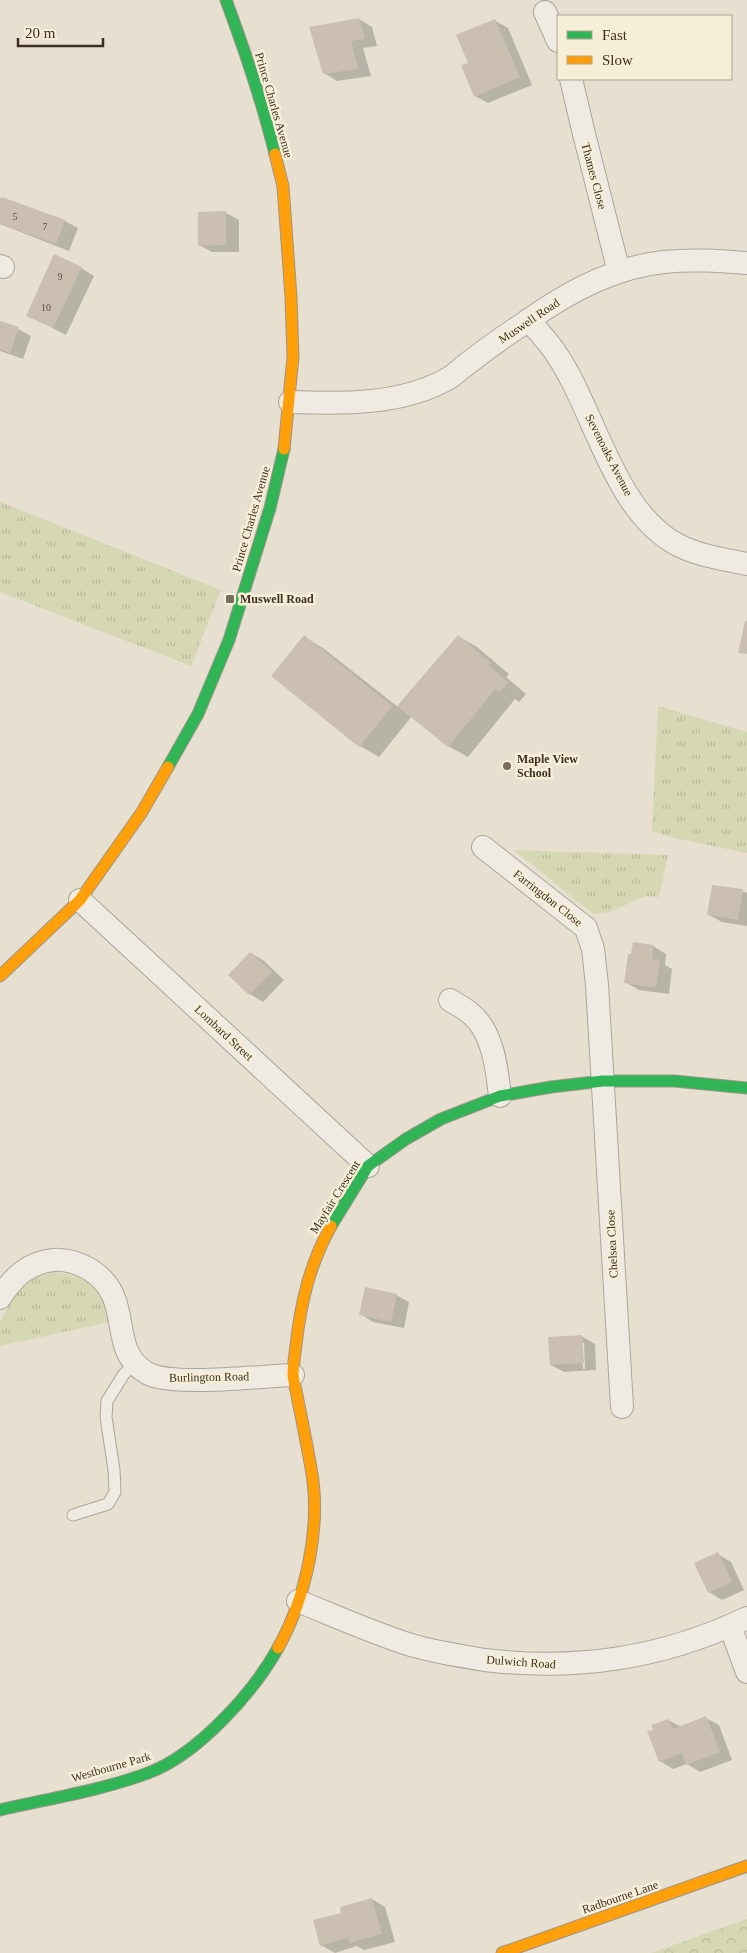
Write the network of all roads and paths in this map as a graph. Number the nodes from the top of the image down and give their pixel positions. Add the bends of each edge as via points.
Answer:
1 (226, 0) edge
2 (545, 12) dead end
3 (557, 38) edge
4 (571, 80) edge
5 (747, 263) edge
6 (619, 272) junction
7 (528, 320) junction
8 (290, 402) junction
9 (747, 564) edge
10 (483, 847) dead end
11 (80, 900) junction
12 (0, 976) edge
13 (450, 1000) dead end
14 (603, 1081) junction
15 (747, 1088) edge
16 (500, 1096) junction
17 (368, 1166) junction
18 (0, 1298) edge
19 (134, 1364) junction
20 (294, 1375) junction
21 (622, 1407) dead end
22 (73, 1515) dead end
23 (298, 1601) junction
24 (738, 1622) edge
25 (747, 1672) edge
26 (0, 1810) edge
27 (747, 1866) edge
28 (502, 1953) edge

1 - 8 street, Prince Charles Avenue via 267,121 283,186 292,297
2 - 3 street
4 - 6 street, Thames Close
5 - 6 street, Muswell Road via 716,260 662,262
6 - 7 street, Muswell Road via 575,291
7 - 8 street, Muswell Road via 449,378 394,398 336,404
7 - 9 street, Sevenoaks Avenue via 558,355 615,472 630,498 652,525 676,544 695,552
8 - 11 street, Prince Charles Avenue via 284,452 270,508 238,614 214,679 198,714 142,812
10 - 14 street, Farringdon Close via 586,928 593,948
11 - 12 street, Prince Charles Avenue
11 - 17 street, Lombard Street
13 - 16 street via 471,1014 487,1036 497,1065
14 - 15 street, Mayfair Crescent via 674,1081
14 - 16 street, Mayfair Crescent
14 - 21 street, Chelsea Close
16 - 17 street, Mayfair Crescent via 441,1119
17 - 20 street, Mayfair Crescent via 320,1246 308,1276 298,1326
18 - 19 street via 17,1275 34,1264 66,1260 85,1266 103,1278 115,1297 125,1346
19 - 20 street, Burlington Road via 156,1377 168,1379
19 - 22 lane via 106,1402 115,1492 108,1504
20 - 23 street, Mayfair Crescent via 312,1471 315,1514 310,1556
23 - 24 street, Dulwich Road via 438,1652 500,1662 547,1665 627,1658 682,1644
23 - 26 street, Westbourne Park via 281,1643 256,1683 224,1720 185,1752 149,1773
24 - 25 street
27 - 28 street, Radbourne Lane

